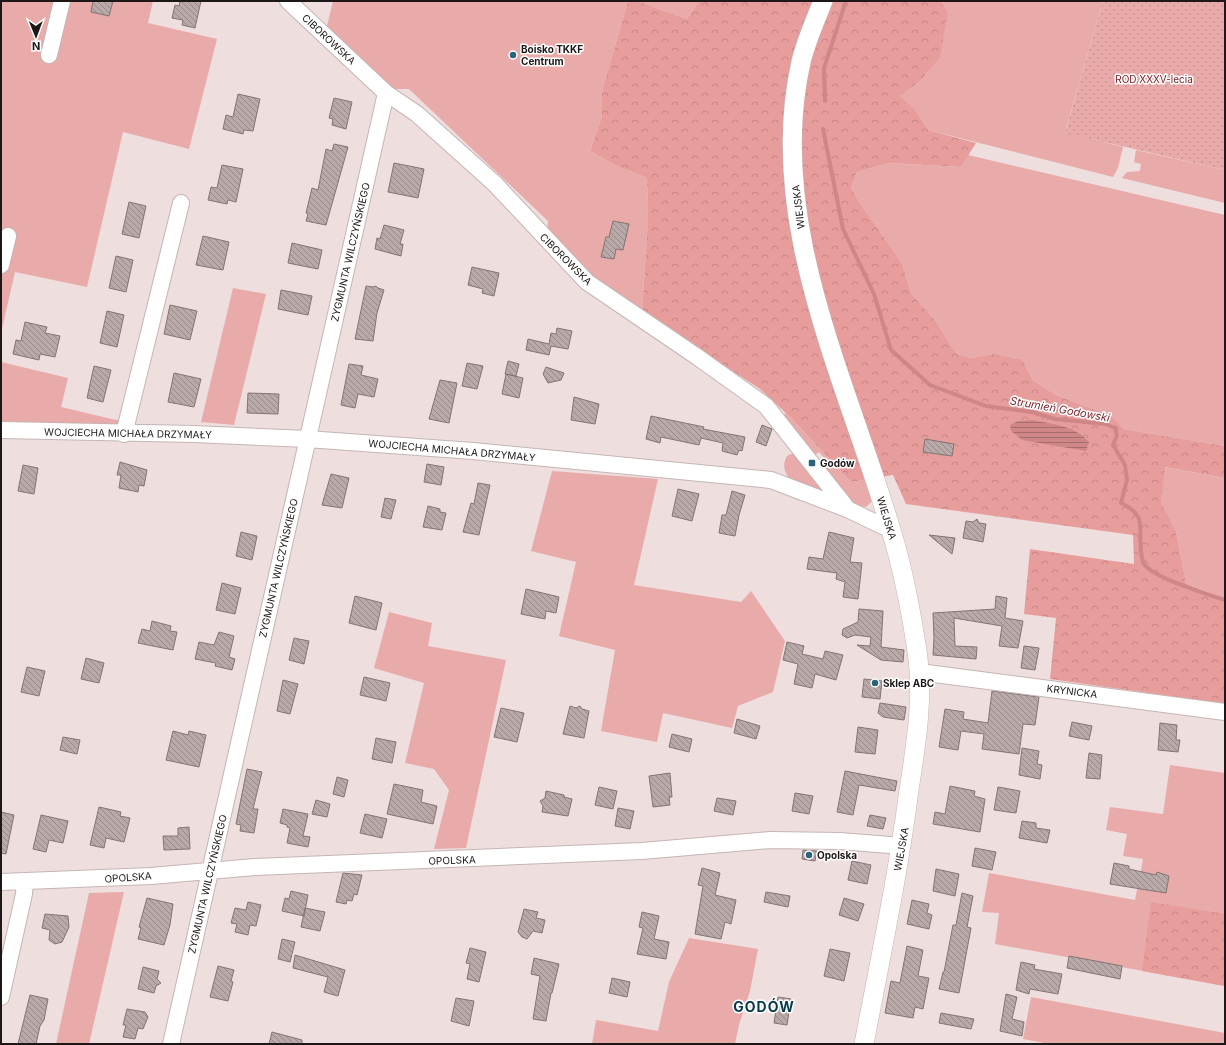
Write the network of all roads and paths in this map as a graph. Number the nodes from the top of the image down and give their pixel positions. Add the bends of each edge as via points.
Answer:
1 (62, 1) edge
2 (288, 1) edge
3 (823, 1) edge
4 (49, 55) dead end
5 (386, 93) junction
6 (181, 203) dead end
7 (8, 236) dead end
8 (1, 265) edge
9 (1, 430) edge
10 (124, 434) junction
11 (306, 439) junction
12 (847, 508) junction
13 (891, 530) junction
14 (920, 672) junction
15 (1225, 712) edge
16 (902, 846) junction
17 (210, 871) junction
18 (25, 881) junction
19 (1, 882) edge
20 (1, 997) edge
21 (171, 1044) edge
22 (864, 1044) edge

1 - 4 street
2 - 5 street, CIBOROWSKA
3 - 13 street, WIEJSKA via 801,60 794,110 794,173 799,218 810,283
5 - 11 street, ZYGMUNTA WILCZYŃSKIEGO
5 - 12 street, CIBOROWSKA via 418,114 494,184 587,282 766,406
6 - 10 street
7 - 8 street
9 - 10 street, WOJCIECHA MICHAŁA DRZYMAŁY
10 - 11 street, WOJCIECHA MICHAŁA DRZYMAŁY
11 - 12 street, WOJCIECHA MICHAŁA DRZYMAŁY via 473,451 772,480
11 - 17 street, ZYGMUNTA WILCZYŃSKIEGO
12 - 13 street, WOJCIECHA MICHAŁA DRZYMAŁY
13 - 14 street, WIEJSKA
14 - 15 street, KRYNICKA
14 - 16 street, WIEJSKA via 918,729
16 - 17 street, OPOLSKA via 840,841 770,840 642,851
16 - 22 street, WIEJSKA
17 - 18 street, OPOLSKA
17 - 21 street, ZYGMUNTA WILCZYŃSKIEGO
18 - 19 street, OPOLSKA
18 - 20 street

